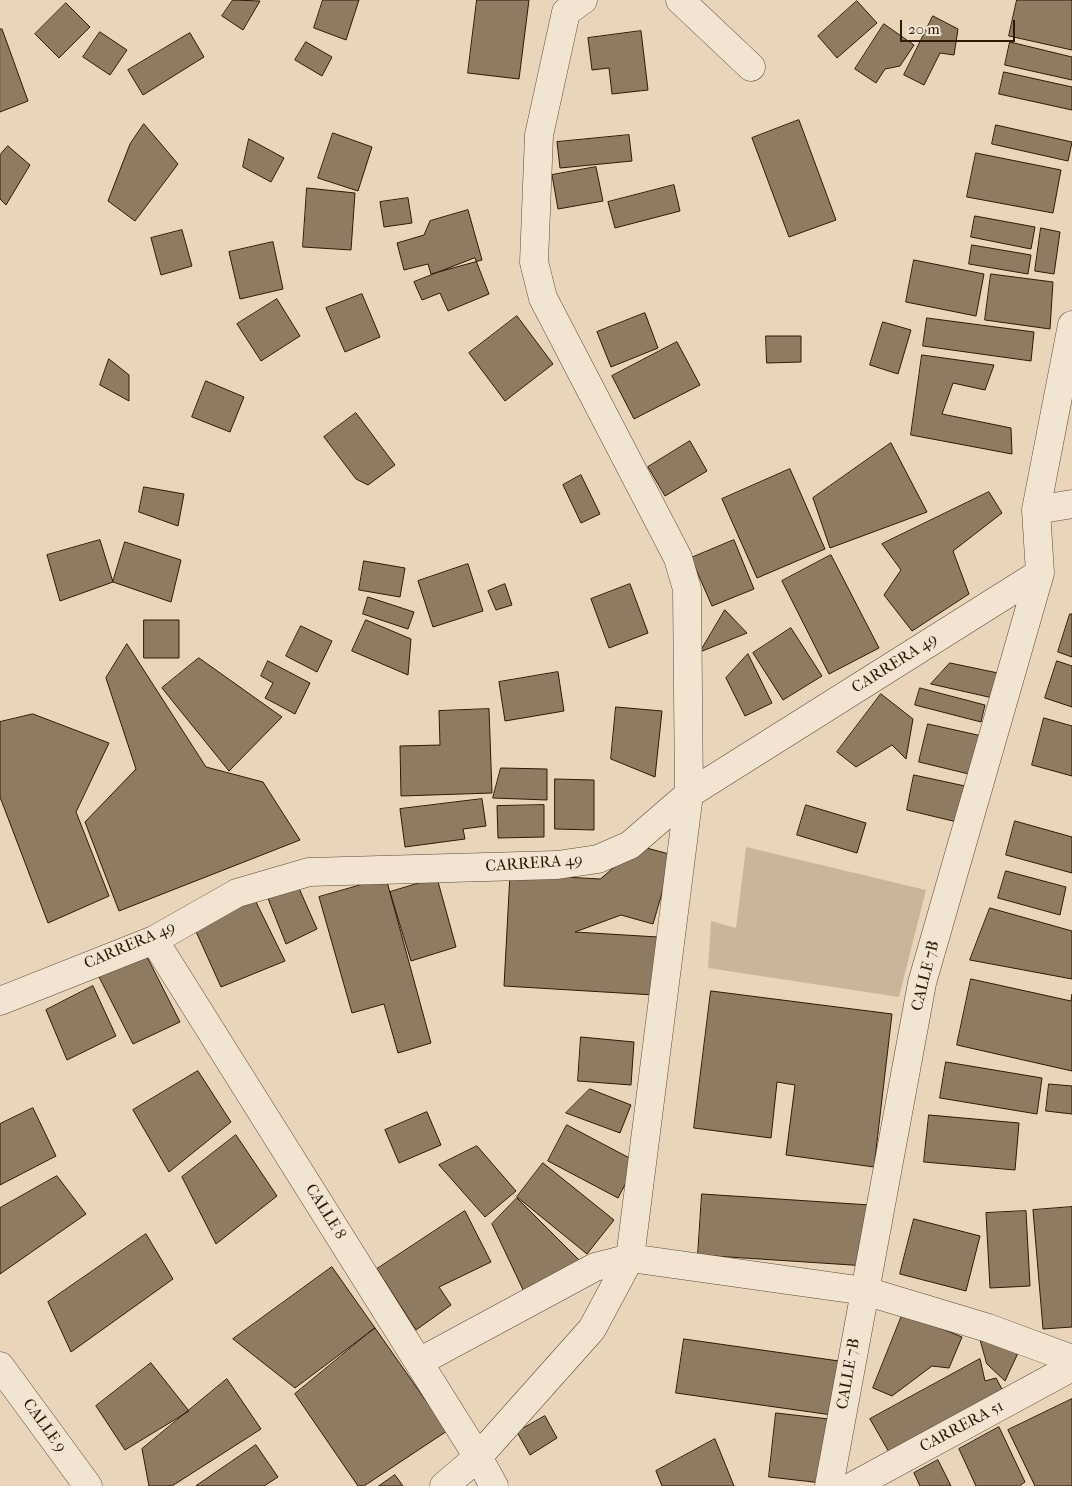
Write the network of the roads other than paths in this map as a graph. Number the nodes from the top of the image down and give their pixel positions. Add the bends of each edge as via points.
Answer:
1 (583, 0) edge
2 (680, 0) edge
3 (751, 67) dead end
4 (1072, 325) edge
5 (1072, 504) edge
6 (1036, 510) junction
7 (1040, 573) junction
8 (689, 794) junction
9 (154, 940) junction
10 (0, 1001) edge
11 (630, 1258) junction
12 (864, 1291) junction
13 (1072, 1359) edge
14 (418, 1362) junction
15 (0, 1366) edge
16 (1072, 1367) edge
17 (478, 1457) junction
18 (88, 1486) edge
19 (444, 1486) edge
20 (494, 1486) edge
21 (829, 1486) edge
22 (853, 1486) edge

1 - 8 street via 566,12 539,135 534,262 544,298 678,558 687,589
2 - 3 street
4 - 6 street, CALLE 7B
5 - 6 street
6 - 7 street, CALLE 7B
7 - 8 street, CARRERA 49
7 - 12 street, CALLE 7B via 922,983
8 - 9 street, CARRERA 49 via 630,844 598,859 557,866 309,872 237,893
8 - 11 street
9 - 10 street, CARRERA 49
9 - 14 street, CALLE 8
11 - 12 street
11 - 14 street via 596,1267
11 - 17 street via 592,1329
12 - 13 street via 988,1328
12 - 21 street, CALLE 7B
14 - 17 street, CALLE 8
15 - 18 street, CALLE 9
16 - 22 street, CARRERA 51
17 - 19 street
17 - 20 street, CALLE 8

